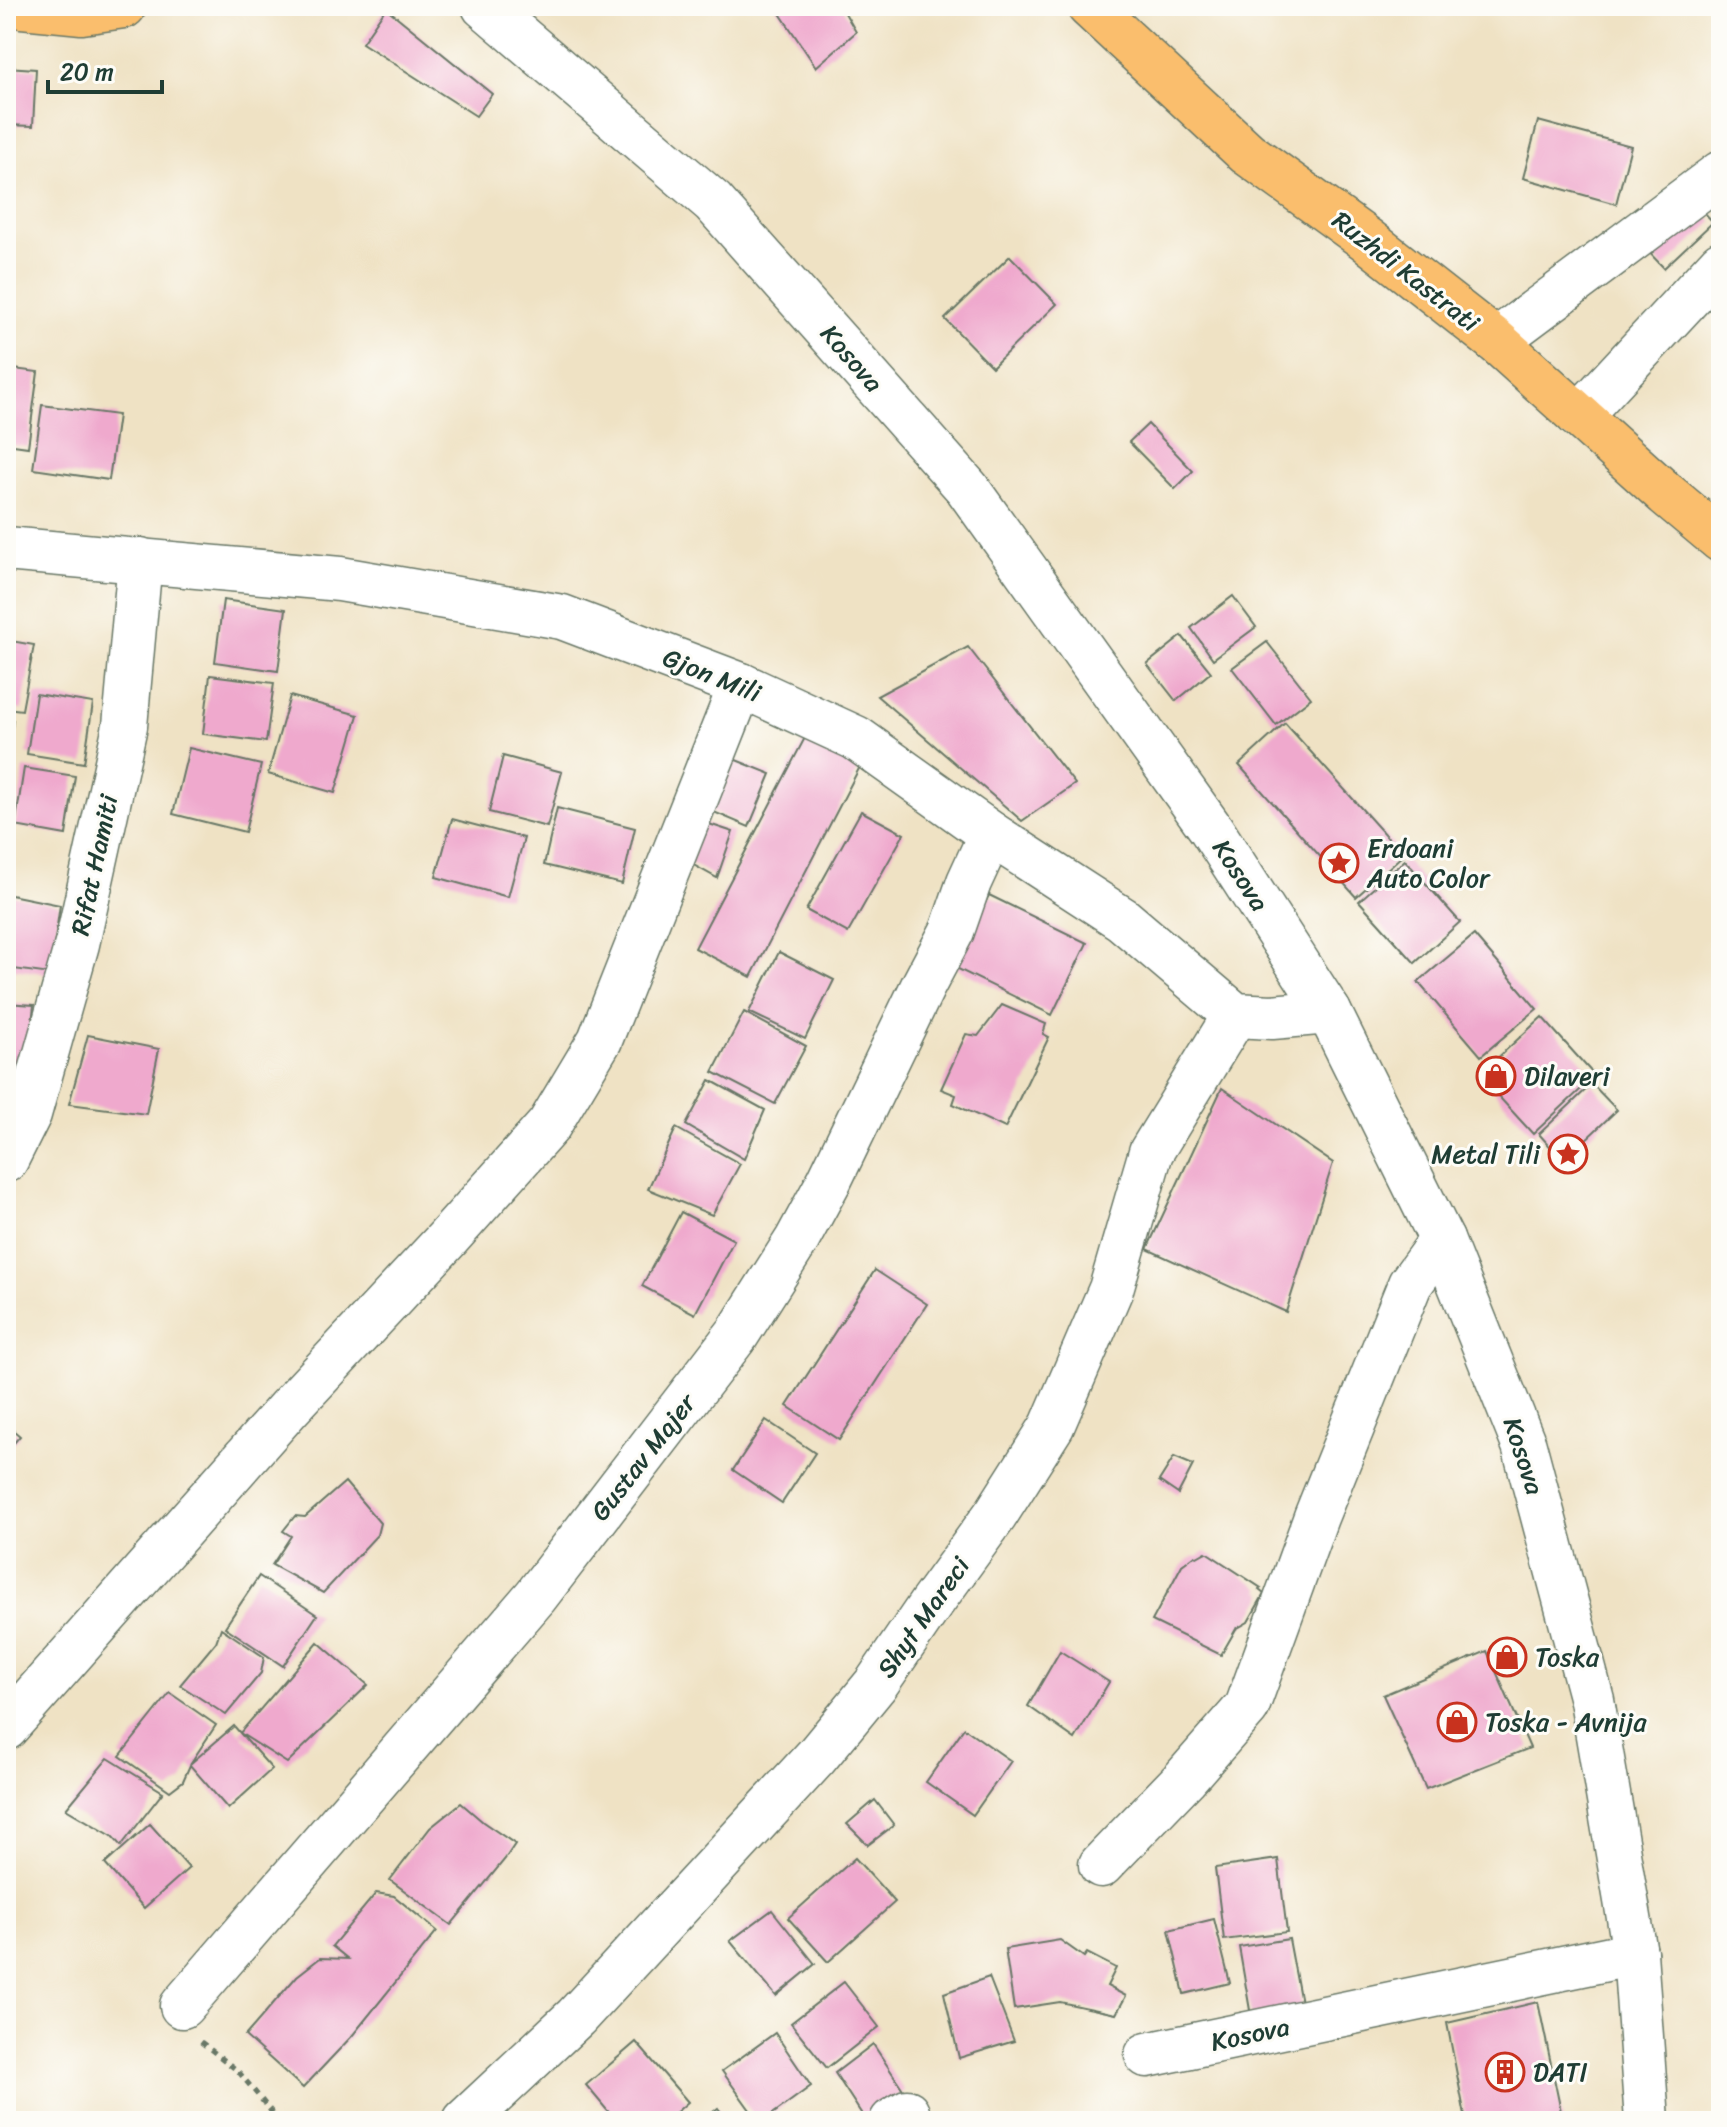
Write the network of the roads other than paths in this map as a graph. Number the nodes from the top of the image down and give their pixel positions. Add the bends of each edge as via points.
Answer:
1 (22, 6) edge
2 (124, 6) edge
3 (484, 6) edge
4 (1089, 6) edge
5 (1721, 173) edge
6 (1721, 263) edge
7 (1496, 341) junction
8 (1579, 416) junction
9 (1721, 540) edge
10 (6, 549) edge
11 (140, 560) junction
12 (741, 685) junction
13 (991, 834) junction
14 (1329, 1012) junction
15 (1235, 1015) junction
16 (6, 1160) edge
17 (1442, 1240) junction
18 (6, 1728) edge
19 (1101, 1865) dead end
20 (1635, 1953) junction
21 (182, 2006) road end
22 (1147, 2055) dead end
23 (465, 2121) edge
24 (1647, 2121) edge

1 - 2 main road via 82,12
3 - 14 street, Kosova via 713,202 967,488 1211,829
4 - 7 main road, Ruzhdi Kastrati via 1247,153
5 - 7 street
6 - 8 street
7 - 8 main road, Ruzhdi Kastrati
8 - 9 main road, Ruzhdi Kastrati
10 - 11 street, Gjon Mili
11 - 12 street, Gjon Mili via 340,579 562,617
11 - 16 street, Rifat Hamiti via 125,726 77,944 29,1114
12 - 13 street, Gjon Mili via 856,738
12 - 18 street via 600,1040 549,1125
13 - 15 street, Gjon Mili via 1122,919
13 - 21 street, Gustav Majer via 952,931 829,1181 738,1333 536,1596
14 - 15 street
14 - 17 street, Kosova
15 - 23 street, Shyt Mareci via 1151,1152 1111,1289 1052,1426 996,1514 876,1684 816,1757 576,2017
17 - 19 street via 1410,1284 1247,1707
17 - 20 street, Kosova via 1524,1445 1592,1700
20 - 22 street, Kosova
20 - 24 street, Kosova

